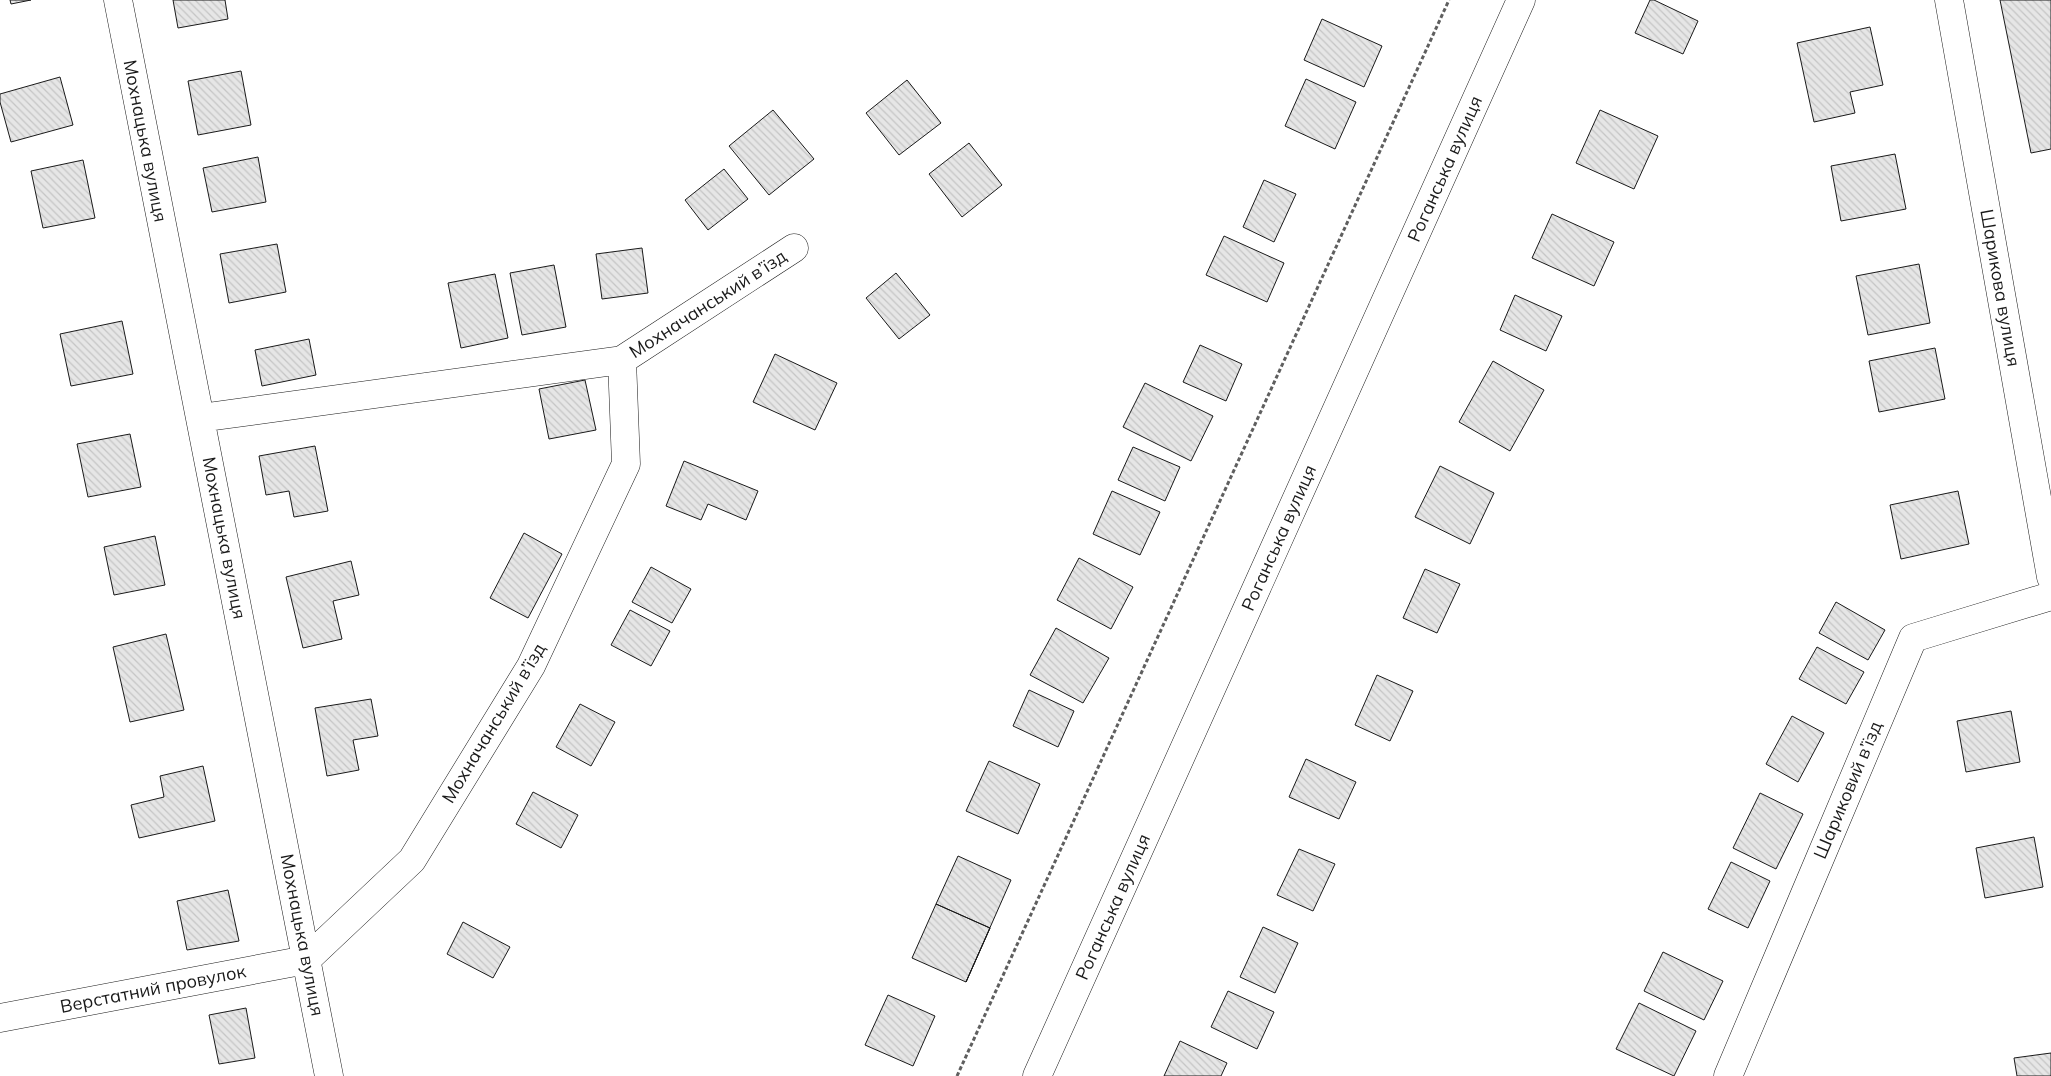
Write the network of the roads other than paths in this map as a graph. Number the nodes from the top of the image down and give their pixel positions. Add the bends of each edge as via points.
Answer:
1 (118, 0) edge
2 (1521, 0) edge
3 (1949, 0) edge
4 (794, 248) dead end
5 (622, 360) junction
6 (200, 418) junction
7 (2051, 577) edge
8 (2051, 596) edge
9 (306, 960) junction
10 (0, 1018) edge
11 (329, 1076) edge
12 (1037, 1076) edge
13 (1728, 1076) edge

1 - 6 street, Мохнацька вулиця
2 - 12 street, Роганська вулиця
3 - 7 street, Шарикова вулиця
4 - 5 street, Мохначанський в’їзд
5 - 6 street, Мохначанський в’їзд
5 - 9 street, Мохначанський в’їзд via 626,464 531,666 412,860
6 - 9 street, Мохнацька вулиця
8 - 13 street, Шариковий в’їзд via 1912,638
9 - 10 street, Верстатний провулок
9 - 11 street, Мохнацька вулиця

